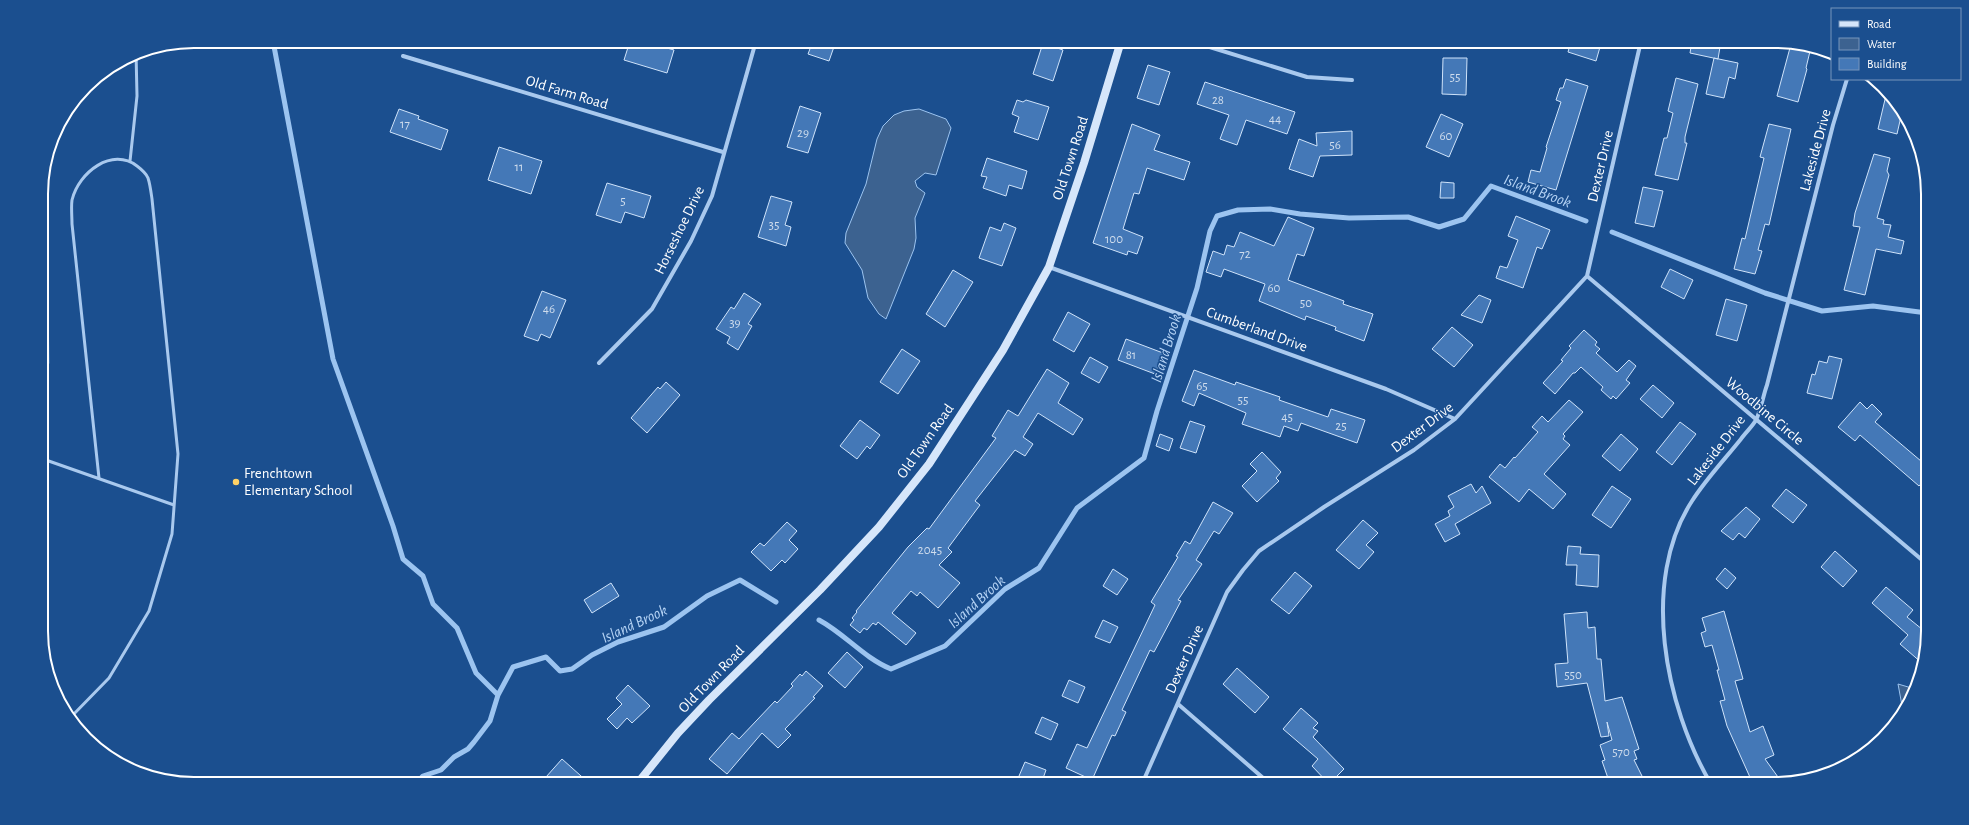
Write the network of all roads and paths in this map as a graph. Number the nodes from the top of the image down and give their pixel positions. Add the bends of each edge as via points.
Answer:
1 (754, 48) edge
2 (1119, 48) edge
3 (1213, 48) edge
4 (1639, 48) edge
5 (403, 56) dead end
6 (136, 60) edge
7 (1352, 80) dead end
8 (1847, 80) edge
9 (723, 152) junction
10 (130, 161) junction
11 (1049, 267) junction
12 (1587, 276) junction
13 (599, 363) dead end
14 (1455, 419) junction
15 (1756, 420) junction
16 (48, 461) edge
17 (99, 478) junction
18 (174, 505) junction
19 (1921, 559) edge
20 (1178, 704) junction
21 (74, 714) edge
22 (643, 777) edge
23 (1145, 777) edge
24 (1262, 777) edge
25 (1707, 777) edge

1 - 9 street, Horseshoe Drive
2 - 11 main road, Old Town Road
3 - 7 street via 1307,77
4 - 12 street, Dexter Drive
5 - 9 street, Old Farm Road
6 - 10 lane via 137,96
8 - 15 street, Lakeside Drive
9 - 13 street, Horseshoe Drive via 712,196 691,241 652,309
10 - 17 lane via 112,159 94,167 78,184 72,200 72,224
10 - 18 lane via 148,177 152,199 178,454
11 - 14 street, Cumberland Drive via 1386,389
11 - 22 main road, Old Town Road via 1003,350 929,464 879,527 820,590 709,700
12 - 14 street, Dexter Drive
12 - 15 street, Woodbine Circle
14 - 20 street, Dexter Drive via 1414,450 1259,551 1227,592
15 - 19 street, Woodbine Circle
15 - 25 street, Lakeside Drive via 1692,500 1671,544 1667,560 1663,623 1669,667 1676,700 1688,736
16 - 17 lane
17 - 18 lane
18 - 21 lane via 172,534 149,612 109,678
20 - 23 street, Dexter Drive
20 - 24 street

